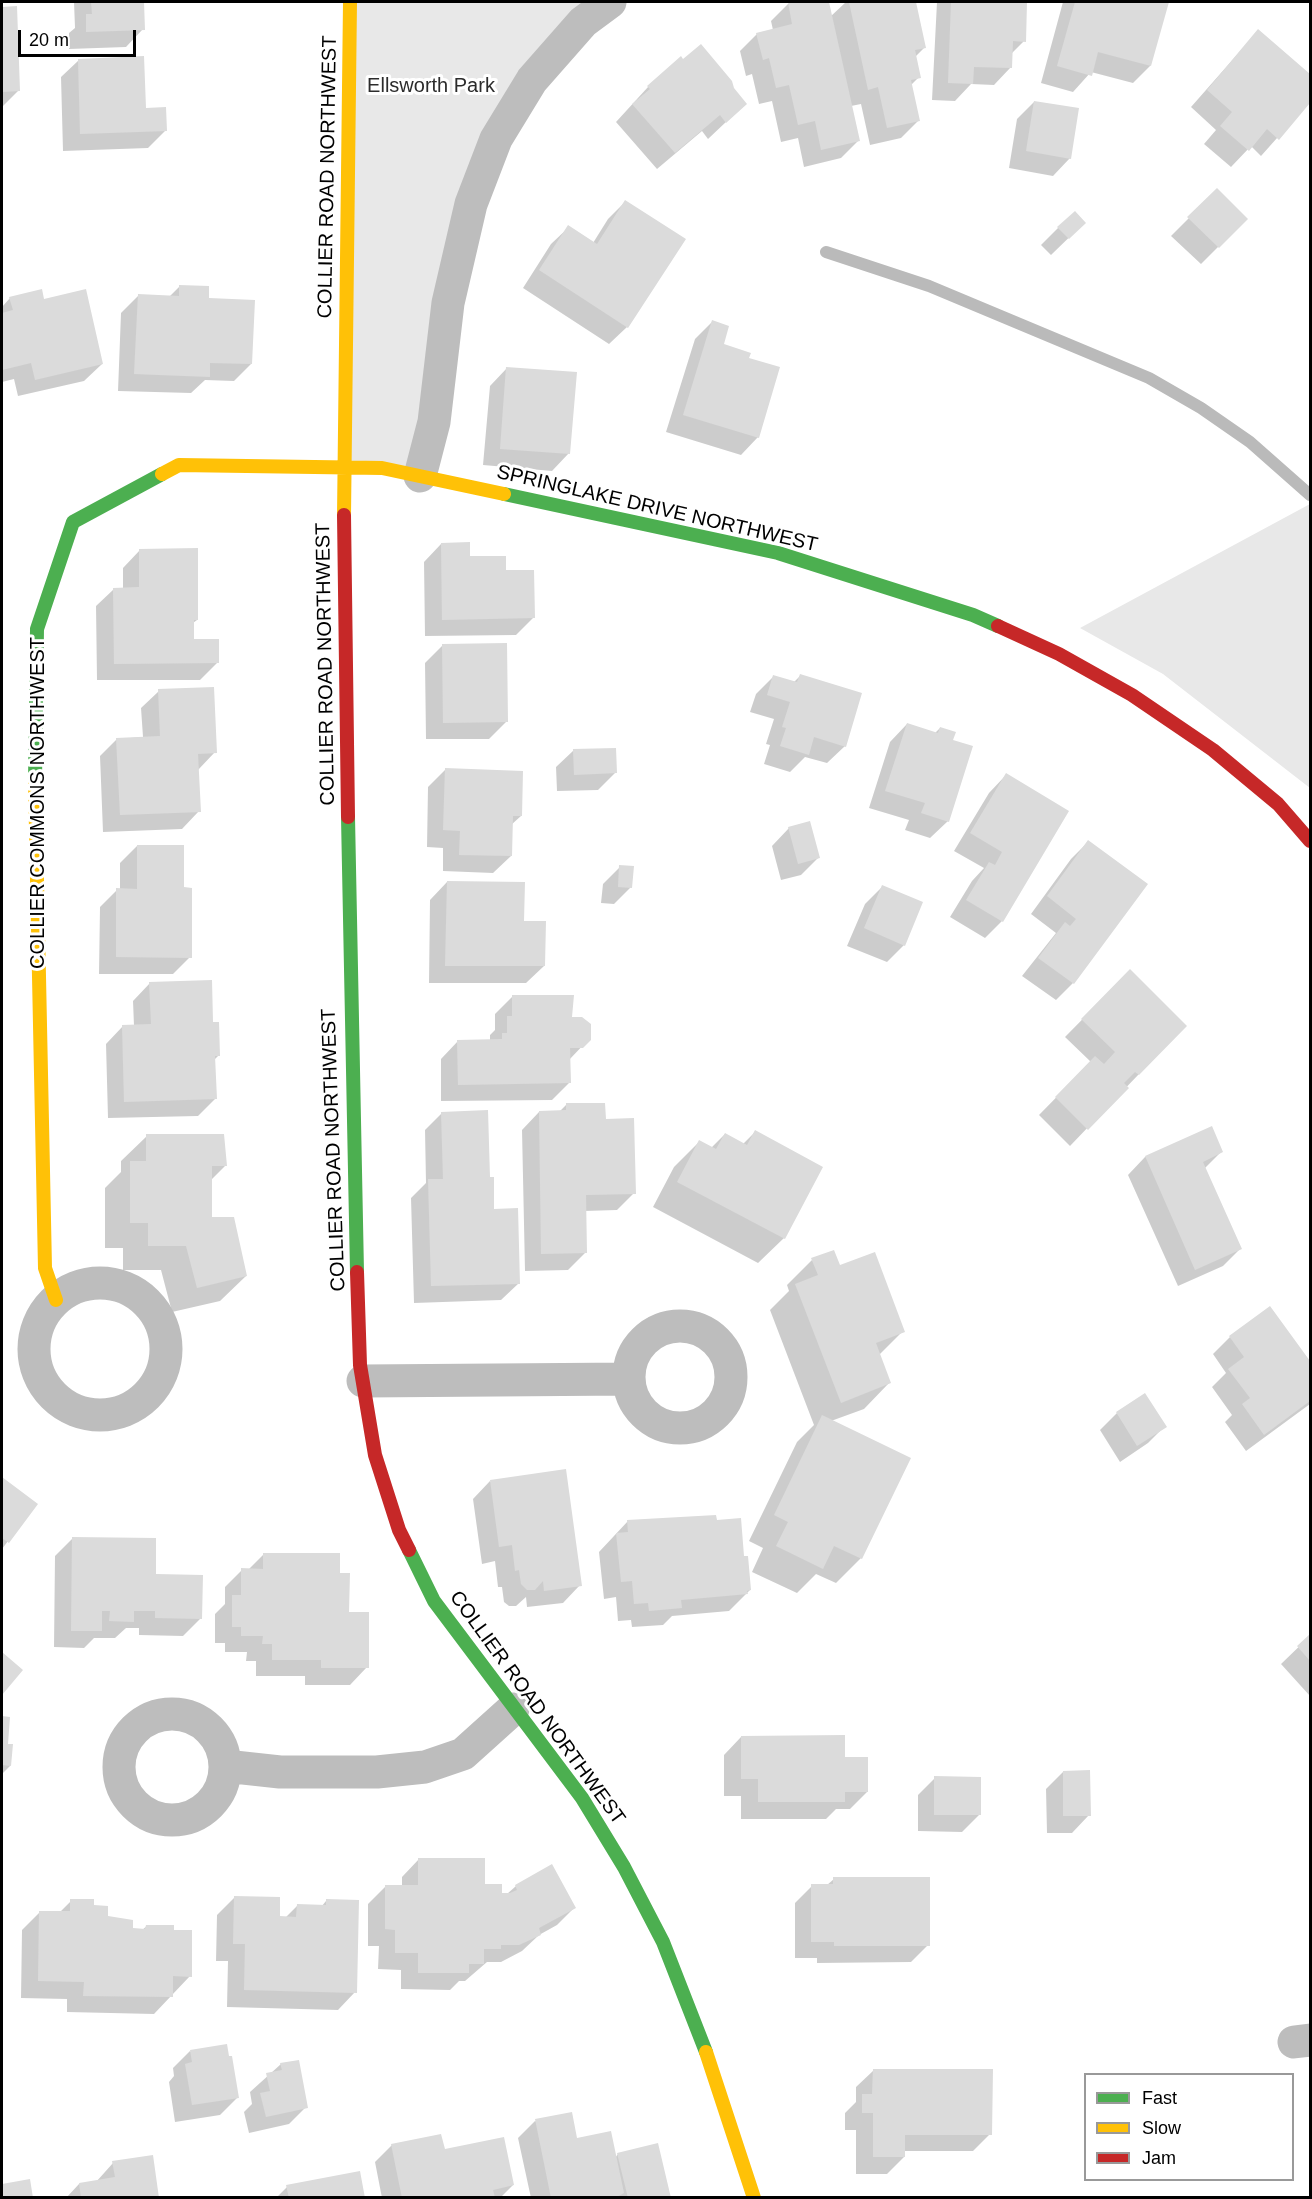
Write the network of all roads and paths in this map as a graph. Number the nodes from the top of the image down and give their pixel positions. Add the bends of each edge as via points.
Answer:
1 (350, 2) edge
2 (610, 2) edge
3 (343, 467) junction
4 (420, 476) junction
5 (1311, 842) edge
6 (56, 1300) junction
7 (629, 1378) dead end
8 (363, 1381) junction
9 (513, 1709) junction
10 (225, 1766) dead end
11 (754, 2198) edge

1 - 3 street, COLLIER ROAD NORTHWEST
2 - 4 street via 583,22 532,80 496,139 471,204 448,303 434,422
3 - 4 street, COLLIER COMMONS NORTHWEST via 382,468
3 - 6 street, COLLIER COMMONS NORTHWEST via 179,465 73,522 37,630 34,826 45,1268
3 - 8 street, COLLIER ROAD NORTHWEST via 352,1138
4 - 5 street, SPRINGLAKE DRIVE NORTHWEST via 778,553 973,615 1059,654 1132,694 1213,750 1278,804
6 - 6 street via 42,1317 35,1338 35,1360 42,1381 56,1398 75,1410 97,1415 118,1413 138,1403 153,1388 163,1369 167,1348 163,1326 152,1307 136,1293 116,1284 94,1282 74,1288
7 - 8 street
8 - 9 street, COLLIER ROAD NORTHWEST via 375,1455 399,1530 434,1601
9 - 10 street via 463,1754 425,1767 377,1772 280,1772
9 - 11 street, COLLIER ROAD NORTHWEST via 582,1798 663,1942 704,2045

